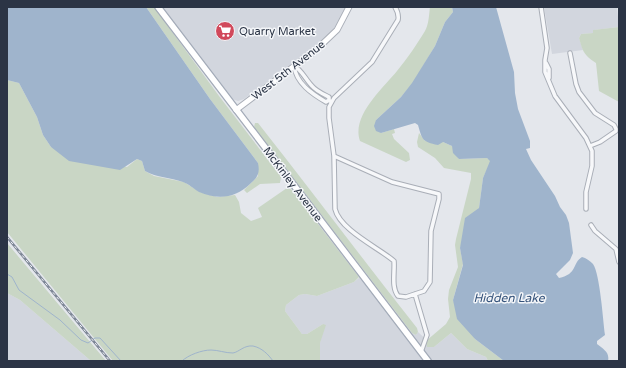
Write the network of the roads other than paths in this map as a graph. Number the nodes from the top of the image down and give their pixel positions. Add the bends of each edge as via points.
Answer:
1 (158, 7) edge
2 (349, 7) edge
3 (394, 7) edge
4 (541, 7) edge
5 (570, 53) dead end
6 (294, 66) junction
7 (330, 101) junction
8 (236, 110) junction
9 (590, 146) junction
10 (334, 156) junction
11 (586, 209) dead end
12 (591, 224) dead end
13 (619, 262) edge
14 (416, 294) junction
15 (421, 352) junction
16 (428, 361) edge

1 - 8 main road, McKinley Avenue
2 - 6 main road, West 5th Avenue via 332,35
3 - 7 street via 399,16 398,20 372,62
4 - 9 street via 547,48 545,60 549,69 548,79 560,104
5 - 9 street via 579,92 595,113 616,129 616,132
6 - 7 street via 312,86 329,97
6 - 8 main road, West 5th Avenue
7 - 10 street via 328,110
8 - 15 main road, McKinley Avenue
9 - 11 street via 592,166 586,192
10 - 14 street via 336,214 361,239 394,261 394,287 398,296
10 - 14 street via 392,182 439,194 431,231 430,282 424,291
12 - 13 street via 595,231 616,249
14 - 15 street via 427,335
15 - 16 main road, McKinley Avenue

